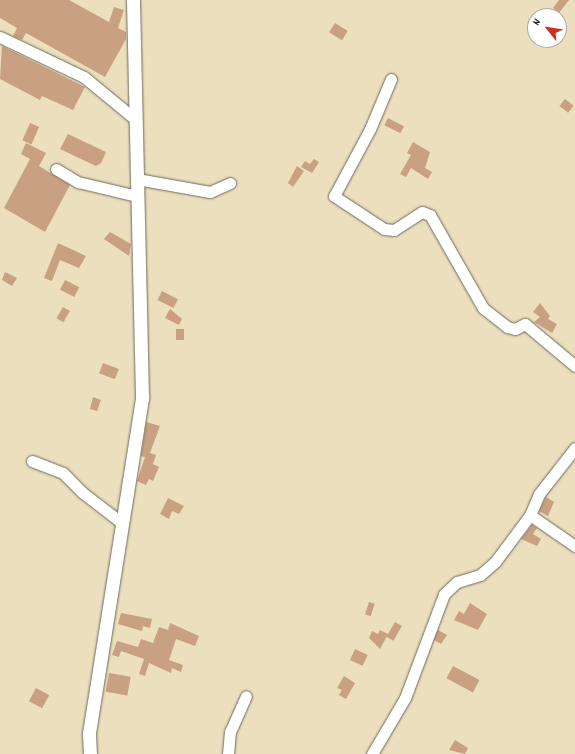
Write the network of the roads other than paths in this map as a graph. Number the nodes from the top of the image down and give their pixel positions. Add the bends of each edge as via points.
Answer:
1 (133, 0) edge
2 (0, 37) edge
3 (391, 79) dead end
4 (135, 119) junction
5 (56, 169) dead end
6 (137, 180) junction
7 (230, 183) dead end
8 (137, 196) junction
9 (575, 366) edge
10 (575, 448) edge
11 (32, 461) dead end
12 (530, 516) junction
13 (122, 522) junction
14 (575, 546) edge
15 (246, 696) dead end
16 (90, 754) edge
17 (228, 754) edge
18 (372, 754) edge

1 - 4 main road
2 - 4 street via 84,77
3 - 9 street via 370,129 334,196 384,229 394,230 422,212 430,215 484,308 507,327 525,324
4 - 6 main road
5 - 8 street via 78,182
6 - 7 street via 210,192
6 - 8 main road
8 - 13 main road via 142,397
10 - 12 street via 539,494
11 - 13 street via 63,473 83,493
12 - 14 street
12 - 18 street via 495,562 480,575 457,582 444,594 405,698
13 - 16 main road via 89,734
15 - 17 street via 230,732

